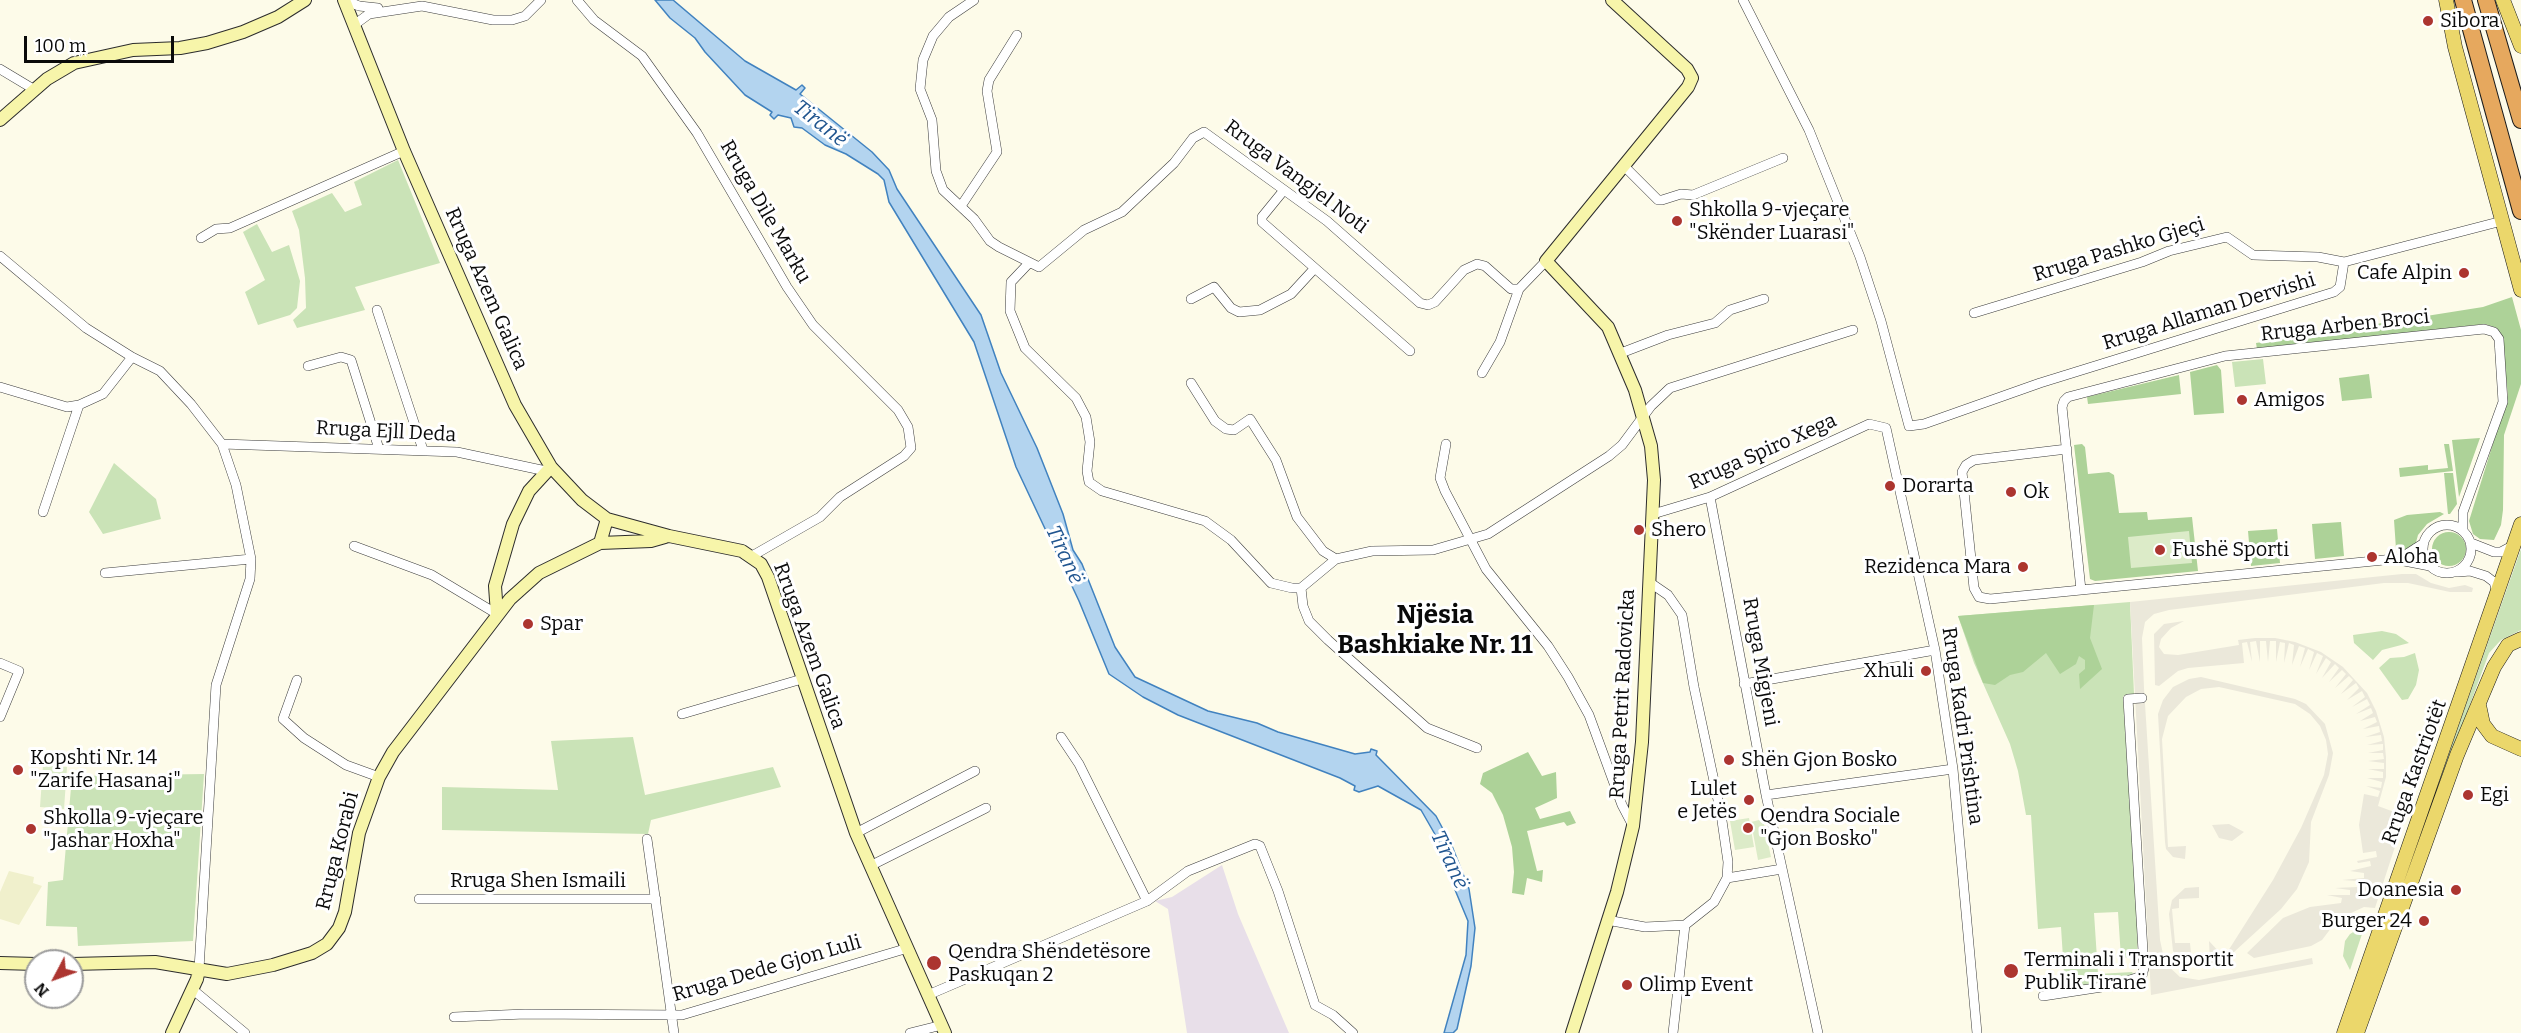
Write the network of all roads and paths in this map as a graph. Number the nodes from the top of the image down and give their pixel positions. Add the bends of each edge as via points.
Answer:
1 (305, 0) edge
2 (344, 0) edge
3 (541, 0) edge
4 (577, 0) edge
5 (974, 0) edge
6 (1612, 0) edge
7 (1756, 0) edge
8 (2446, 0) edge
9 (2463, 0) edge
10 (2486, 0) edge
11 (2503, 0) edge
12 (1746, 4) edge
13 (401, 7) junction
14 (356, 28) junction
15 (1017, 35) dead end
16 (2521, 46) edge
17 (0, 69) edge
18 (35, 90) junction
19 (0, 120) edge
20 (2521, 120) edge
21 (404, 151) junction
22 (1783, 158) dead end
23 (1624, 166) junction
24 (1284, 190) junction
25 (961, 206) junction
26 (2521, 210) edge
27 (2502, 221) junction
28 (201, 238) dead end
29 (0, 256) edge
30 (1546, 261) junction
31 (1029, 262) junction
32 (2344, 262) junction
33 (1314, 268) junction
34 (1520, 289) junction
35 (2521, 290) edge
36 (1191, 299) dead end
37 (1764, 299) dead end
38 (377, 310) dead end
39 (1974, 313) dead end
40 (1853, 330) dead end
41 (1410, 351) dead end
42 (1621, 353) junction
43 (132, 357) junction
44 (308, 366) dead end
45 (1482, 373) dead end
46 (1191, 383) dead end
47 (0, 387) edge
48 (79, 405) junction
49 (1642, 416) junction
50 (1886, 428) joint
51 (222, 444) junction
52 (1446, 444) dead end
53 (378, 449) junction
54 (2067, 449) junction
55 (423, 450) junction
56 (549, 469) junction
57 (1710, 496) junction
58 (43, 512) dead end
59 (2463, 512) junction
60 (1653, 514) junction
61 (606, 519) junction
62 (2443, 525) junction
63 (2521, 525) edge
64 (2463, 530) junction
65 (669, 536) junction
66 (1472, 539) junction
67 (600, 543) junction
68 (2424, 543) junction
69 (2471, 543) junction
70 (2516, 543) junction
71 (354, 546) dead end
72 (752, 556) junction
73 (251, 559) junction
74 (1336, 559) junction
75 (2400, 559) junction
76 (2430, 566) junction
77 (2456, 572) junction
78 (105, 573) dead end
79 (1649, 582) junction
80 (1301, 588) junction
81 (2081, 590) junction
82 (2498, 595) junction
83 (497, 614) junction
84 (2521, 639) edge
85 (1935, 650) junction
86 (0, 663) edge
87 (802, 679) junction
88 (297, 680) dead end
89 (1744, 684) junction
90 (2142, 698) dead end
91 (2479, 705) junction
92 (682, 714) dead end
93 (0, 717) edge
94 (1061, 737) dead end
95 (1478, 748) dead end
96 (2521, 749) edge
97 (1953, 769) junction
98 (975, 771) dead end
99 (379, 777) junction
100 (1766, 795) junction
101 (986, 808) dead end
102 (1634, 826) junction
103 (856, 833) junction
104 (646, 839) dead end
105 (870, 866) junction
106 (1782, 869) junction
107 (1727, 878) junction
108 (419, 899) dead end
109 (656, 899) junction
110 (1147, 901) junction
111 (1607, 920) junction
112 (1685, 924) junction
113 (908, 948) junction
114 (0, 963) edge
115 (24, 964) edge
116 (84, 964) edge
117 (199, 969) junction
118 (192, 989) junction
119 (928, 995) junction
120 (2043, 996) dead end
121 (671, 1015) junction
122 (454, 1017) dead end
123 (943, 1029) edge
124 (172, 1033) edge
125 (245, 1033) edge
126 (674, 1033) edge
127 (910, 1033) edge
128 (1353, 1033) edge
129 (1572, 1033) edge
130 (1673, 1033) edge
131 (1818, 1033) edge
132 (1977, 1033) edge
133 (2344, 1033) edge
134 (2357, 1033) edge

1 - 18 main road via 243,32 207,43 133,50 74,63
2 - 13 street via 374,8
2 - 14 main road, Rruga Azem Galica
3 - 13 street via 525,16 512,20 493,20 442,8
4 - 72 street, Rruga Dile Marku via 601,26 642,56 698,133 813,325 898,410 908,427 911,448 904,456 840,497 820,517
5 - 25 street via 949,17 933,36 923,60 920,89 932,120 939,182
6 - 23 main road via 1692,78
7 - 12 street
8 - 27 main road
9 - 26 highway
10 - 20 highway
11 - 16 main road
12 - 32 street, Rruga Allaman Dervishi via 1809,130 1860,258 1909,426 2334,292 2340,287
13 - 14 street via 385,10
14 - 21 main road, Rruga Azem Galica
15 - 25 street via 989,80 987,91 997,152
17 - 18 street
18 - 19 main road
21 - 28 street
21 - 56 main road, Rruga Azem Galica via 515,405
22 - 23 street via 1693,195 1681,194 1658,201
23 - 30 main road
24 - 31 street, Rruga Vangjel Noti via 1204,132 1193,138 1174,163 1122,212 1084,230 1040,267
24 - 33 street via 1262,222
24 - 34 street, Rruga Vangjel Noti via 1327,221 1420,303 1435,302 1464,270 1477,264 1485,266 1511,289
25 - 31 street via 990,241
27 - 32 street
27 - 35 main road
29 - 43 street via 67,313
30 - 34 street
30 - 42 main road, Rruga Petrit Radovicka via 1595,310
31 - 80 street via 1011,282 1010,311 1020,340 1076,398 1088,424 1089,482 1102,491 1205,521 1231,540 1271,583
32 - 39 street, Rruga Pashko Gjeçi via 2253,255 2227,237 2169,251
33 - 36 street via 1291,294 1250,313 1231,308 1214,287
33 - 41 street
34 - 45 street via 1500,342
37 - 42 street via 1730,310 1715,323
38 - 55 street
40 - 49 street via 1670,388
42 - 49 main road, Rruga Petrit Radovicka
43 - 48 street via 103,394
43 - 51 street via 160,371
44 - 53 street via 341,357 351,360
46 - 74 street via 1215,421 1226,429 1234,430 1250,419 1276,460 1297,517 1323,551
47 - 48 street via 67,407
48 - 58 street
49 - 60 main road, Rruga Petrit Radovicka via 1651,446
49 - 66 street via 1622,445 1581,477 1488,534
50 - 57 street, Rruga Spiro Xega via 1869,424
50 - 85 street, Rruga Kadri Prishtina
51 - 53 street, Rruga Ejll Deda
51 - 73 street via 236,485
52 - 66 street via 1440,478
53 - 55 street, Rruga Ejll Deda
54 - 59 street, Rruga Arben Broci via 2062,407 2068,397 2225,356 2484,329 2494,332 2499,339 2503,402
54 - 81 street, Rruga Arben Broci
54 - 81 street via 1974,460 1962,472 1974,588 1979,597
55 - 56 street, Rruga Ejll Deda via 457,452
56 - 61 main road, Rruga Azem Galica
56 - 83 main road via 529,491 513,524 495,586
57 - 60 street, Rruga Spiro Xega
57 - 89 street, Rruga Migjeni
59 - 62 street
59 - 64 street, Rruga Arben Broci
60 - 79 main road, Rruga Petrit Radovicka
61 - 65 main road, Rruga Azem Galica
61 - 67 main road
62 - 64 street
62 - 68 street via 2431,531
63 - 70 main road, Rruga Kastriotët
64 - 69 street
65 - 67 main road via 651,541
65 - 72 main road, Rruga Azem Galica
66 - 74 street via 1433,550 1372,551
66 - 102 street via 1486,569 1568,677 1589,715 1622,805
67 - 83 main road, Rruga Korabi via 539,573
68 - 75 street
68 - 76 street
69 - 70 street via 2501,552
69 - 77 street via 2468,563
70 - 82 main road, Rruga Kastriotët
71 - 83 street via 432,575
72 - 87 main road, Rruga Azem Galica via 768,578
73 - 78 street
73 - 117 street via 250,579 216,685
74 - 80 street
75 - 76 street
75 - 81 street
76 - 77 street via 2442,573
77 - 82 street via 2486,576 2494,582
79 - 102 main road, Rruga Petrit Radovicka
79 - 107 street via 1668,595 1682,615 1721,814
80 - 95 street via 1310,621 1328,640 1427,728
82 - 133 main road, Rruga Kastriotët
83 - 99 main road, Rruga Korabi via 393,752
84 - 91 main road, Rruga Kastriotët via 2508,645 2498,657
85 - 89 street
85 - 97 street, Rruga Kadri Prishtina
86 - 93 street via 19,671
87 - 92 street
87 - 103 main road, Rruga Azem Galica
88 - 99 street via 283,719 345,765
89 - 100 street, Rruga Migjeni
90 - 120 street via 2128,699 2142,976 2115,985
91 - 96 main road via 2483,724 2492,736
91 - 134 main road, Rruga Kastriotët via 2457,754
94 - 110 street via 1079,764
97 - 100 street
97 - 132 street, Rruga Kadri Prishtina
98 - 103 street
99 - 117 main road, Rruga Korabi via 359,833 345,912 327,944 312,953 253,971 227,974
100 - 106 street, Rruga Migjeni
101 - 105 street
102 - 111 main road, Rruga Petrit Radovicka
103 - 105 main road, Rruga Azem Galica
104 - 109 street
105 - 113 main road, Rruga Azem Galica
106 - 107 street
106 - 131 street, Rruga Migjeni
107 - 112 street via 1713,902
108 - 109 street, Rruga Shen Ismaili
109 - 121 street
110 - 119 street
110 - 128 street via 1188,871 1250,844 1260,846 1296,942 1308,991 1315,1005
111 - 112 street via 1645,927
111 - 129 main road, Rruga Petrit Radovicka
112 - 130 street
113 - 119 main road, Rruga Azem Galica
113 - 121 street, Rruga Dede Gjon Luli
114 - 115 main road
116 - 117 main road, Rruga Korabi via 154,962
117 - 118 main road
118 - 124 main road
118 - 125 street
119 - 123 main road, Rruga Azem Galica
121 - 122 street, Rruga Dede Gjon Luli
121 - 126 street
123 - 127 street

